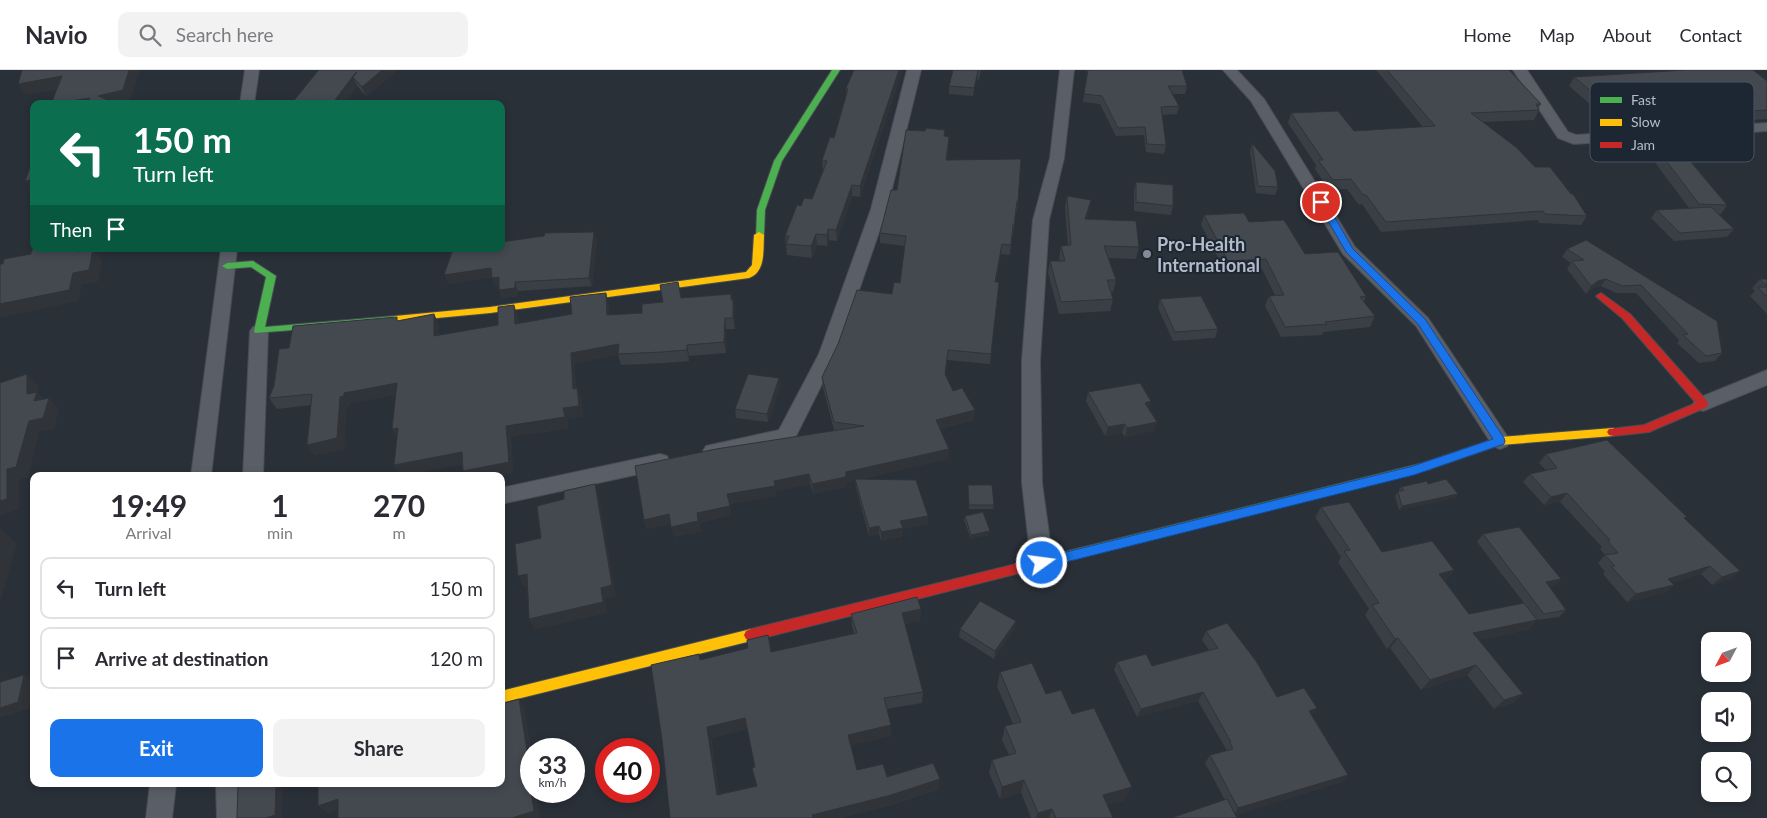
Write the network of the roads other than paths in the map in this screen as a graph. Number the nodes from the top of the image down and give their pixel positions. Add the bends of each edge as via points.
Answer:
1 (252, 70) edge
2 (836, 70) edge
3 (914, 70) edge
4 (1067, 70) edge
5 (1230, 70) edge
6 (1520, 70) edge
7 (248, 100) edge
8 (1767, 127) edge
9 (1754, 128) edge
10 (1590, 139) edge
11 (228, 257) edge
12 (1601, 296) dead end
13 (259, 331) junction
14 (1767, 377) edge
15 (1703, 404) junction
16 (1500, 441) junction
17 (693, 455) edge
18 (675, 459) edge
19 (201, 472) edge
20 (253, 472) edge
21 (505, 495) edge
22 (1042, 563) junction
23 (505, 696) edge
24 (167, 787) edge
25 (229, 787) edge
26 (159, 818) edge
27 (230, 818) edge

1 - 7 street
2 - 13 street via 778,161 761,210 757,266 749,275 490,310
3 - 17 street via 876,218 828,354 786,436
4 - 22 street via 1057,158 1042,220 1031,360 1032,483
5 - 16 street via 1257,99 1349,250 1422,322
6 - 10 street via 1563,135 1574,140
8 - 9 street
11 - 13 street via 253,264 271,276
11 - 19 street
12 - 15 street via 1626,316
13 - 20 street
14 - 15 street
15 - 16 street via 1645,429
16 - 22 street via 1414,470
18 - 21 street
22 - 23 street
24 - 26 street
25 - 27 street

